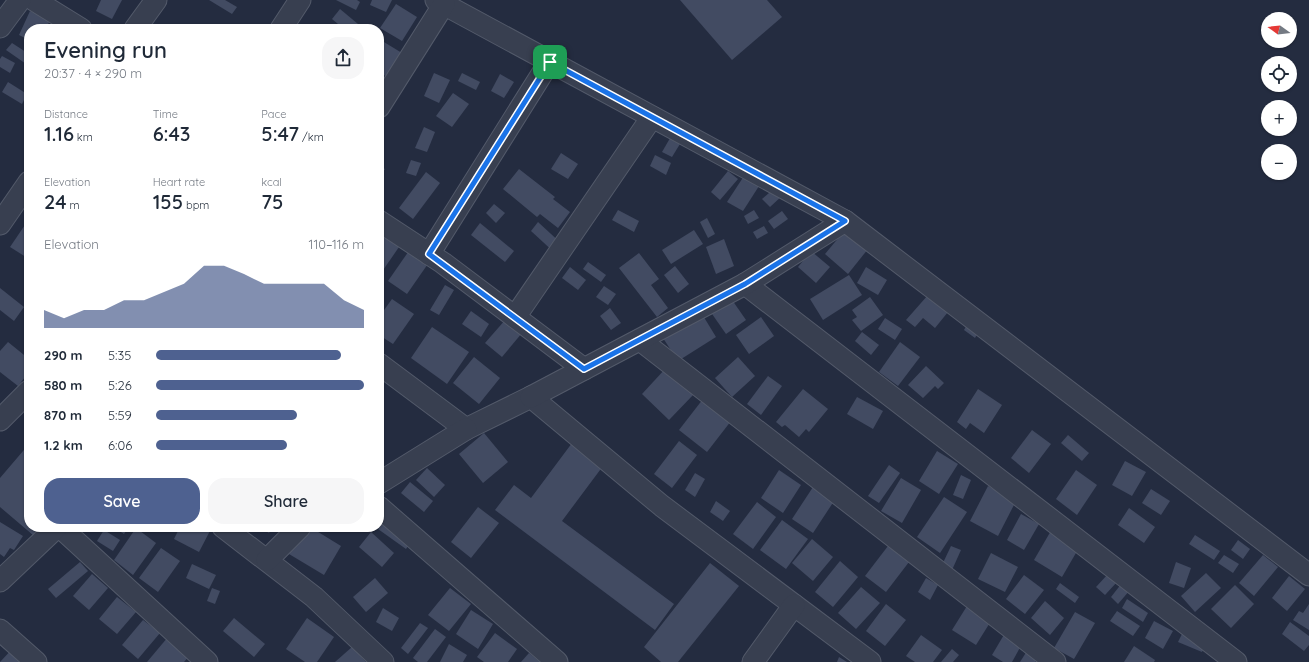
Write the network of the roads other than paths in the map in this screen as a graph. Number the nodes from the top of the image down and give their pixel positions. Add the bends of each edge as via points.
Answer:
1 (20, 0) edge
2 (34, 0) edge
3 (156, 0) edge
4 (300, 0) edge
5 (440, 2) edge
6 (73, 24) edge
7 (139, 24) edge
8 (284, 24) edge
9 (0, 28) edge
10 (550, 62) junction
11 (384, 98) edge
12 (652, 117) junction
13 (24, 189) edge
14 (845, 221) junction
15 (0, 224) edge
16 (384, 224) edge
17 (429, 254) junction
18 (745, 284) junction
19 (515, 317) junction
20 (640, 340) junction
21 (384, 368) edge
22 (584, 369) junction
23 (24, 396) edge
24 (532, 397) junction
25 (0, 420) edge
26 (466, 429) junction
27 (384, 480) edge
28 (384, 511) edge
29 (54, 532) edge
30 (64, 532) edge
31 (230, 532) edge
32 (295, 532) edge
33 (267, 560) junction
34 (1309, 576) edge
35 (0, 581) edge
36 (794, 605) junction
37 (0, 630) edge
38 (36, 662) edge
39 (207, 662) edge
40 (383, 662) edge
41 (558, 662) edge
42 (753, 662) edge
43 (870, 662) edge
44 (1055, 662) edge
45 (1236, 662) edge

1 - 9 street
2 - 6 street
3 - 7 street
4 - 8 street
5 - 10 street
5 - 11 street
10 - 12 street
10 - 17 street
12 - 14 street
12 - 19 street
13 - 15 street
14 - 18 street
14 - 34 street
16 - 17 street
17 - 19 street
18 - 20 street
18 - 45 street
19 - 22 street
20 - 22 street
20 - 44 street
21 - 26 street
22 - 24 street
23 - 25 street
24 - 26 street
24 - 36 street via 662,506
26 - 27 street
28 - 41 street
29 - 35 street
30 - 39 street
31 - 33 street
32 - 33 street
33 - 40 street via 314,597
36 - 42 street
36 - 43 street
37 - 38 street

